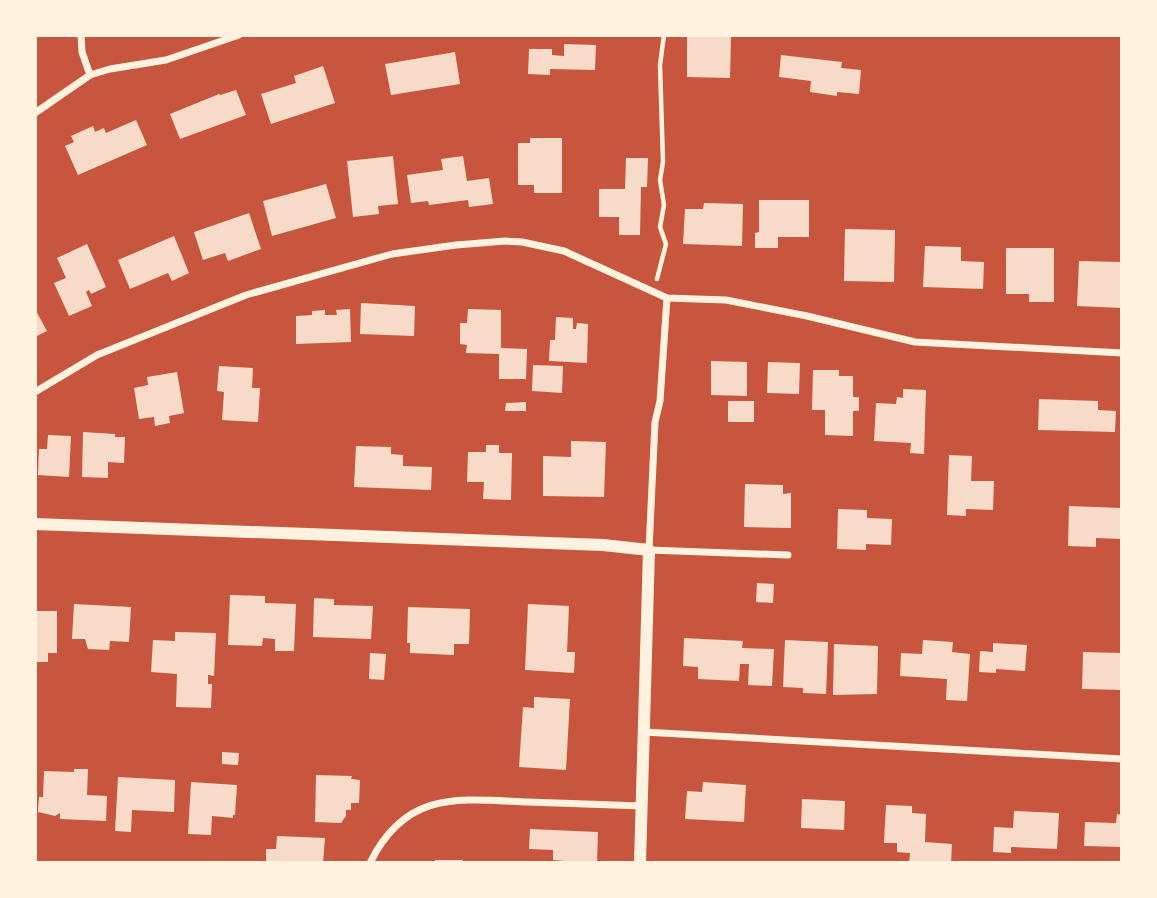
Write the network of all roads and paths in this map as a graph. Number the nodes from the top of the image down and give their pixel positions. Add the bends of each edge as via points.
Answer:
1 (81, 35) edge
2 (239, 35) edge
3 (664, 35) edge
4 (90, 75) junction
5 (35, 113) edge
6 (667, 298) junction
7 (1122, 353) edge
8 (35, 392) edge
9 (35, 524) edge
10 (649, 550) junction
11 (788, 555) dead end
12 (644, 732) junction
13 (1122, 759) edge
14 (642, 806) junction
15 (370, 863) edge
16 (640, 863) edge

1 - 4 street
2 - 4 street via 166,60
3 - 6 path via 660,65 664,205 660,227 665,251 657,280
4 - 5 street
6 - 7 street via 726,300 915,342
6 - 8 street via 564,251 522,242 392,254 247,295 97,355
6 - 10 street
9 - 10 street
10 - 11 street
10 - 12 street
12 - 13 street
12 - 14 street
14 - 15 street via 447,800 401,821
14 - 16 street

